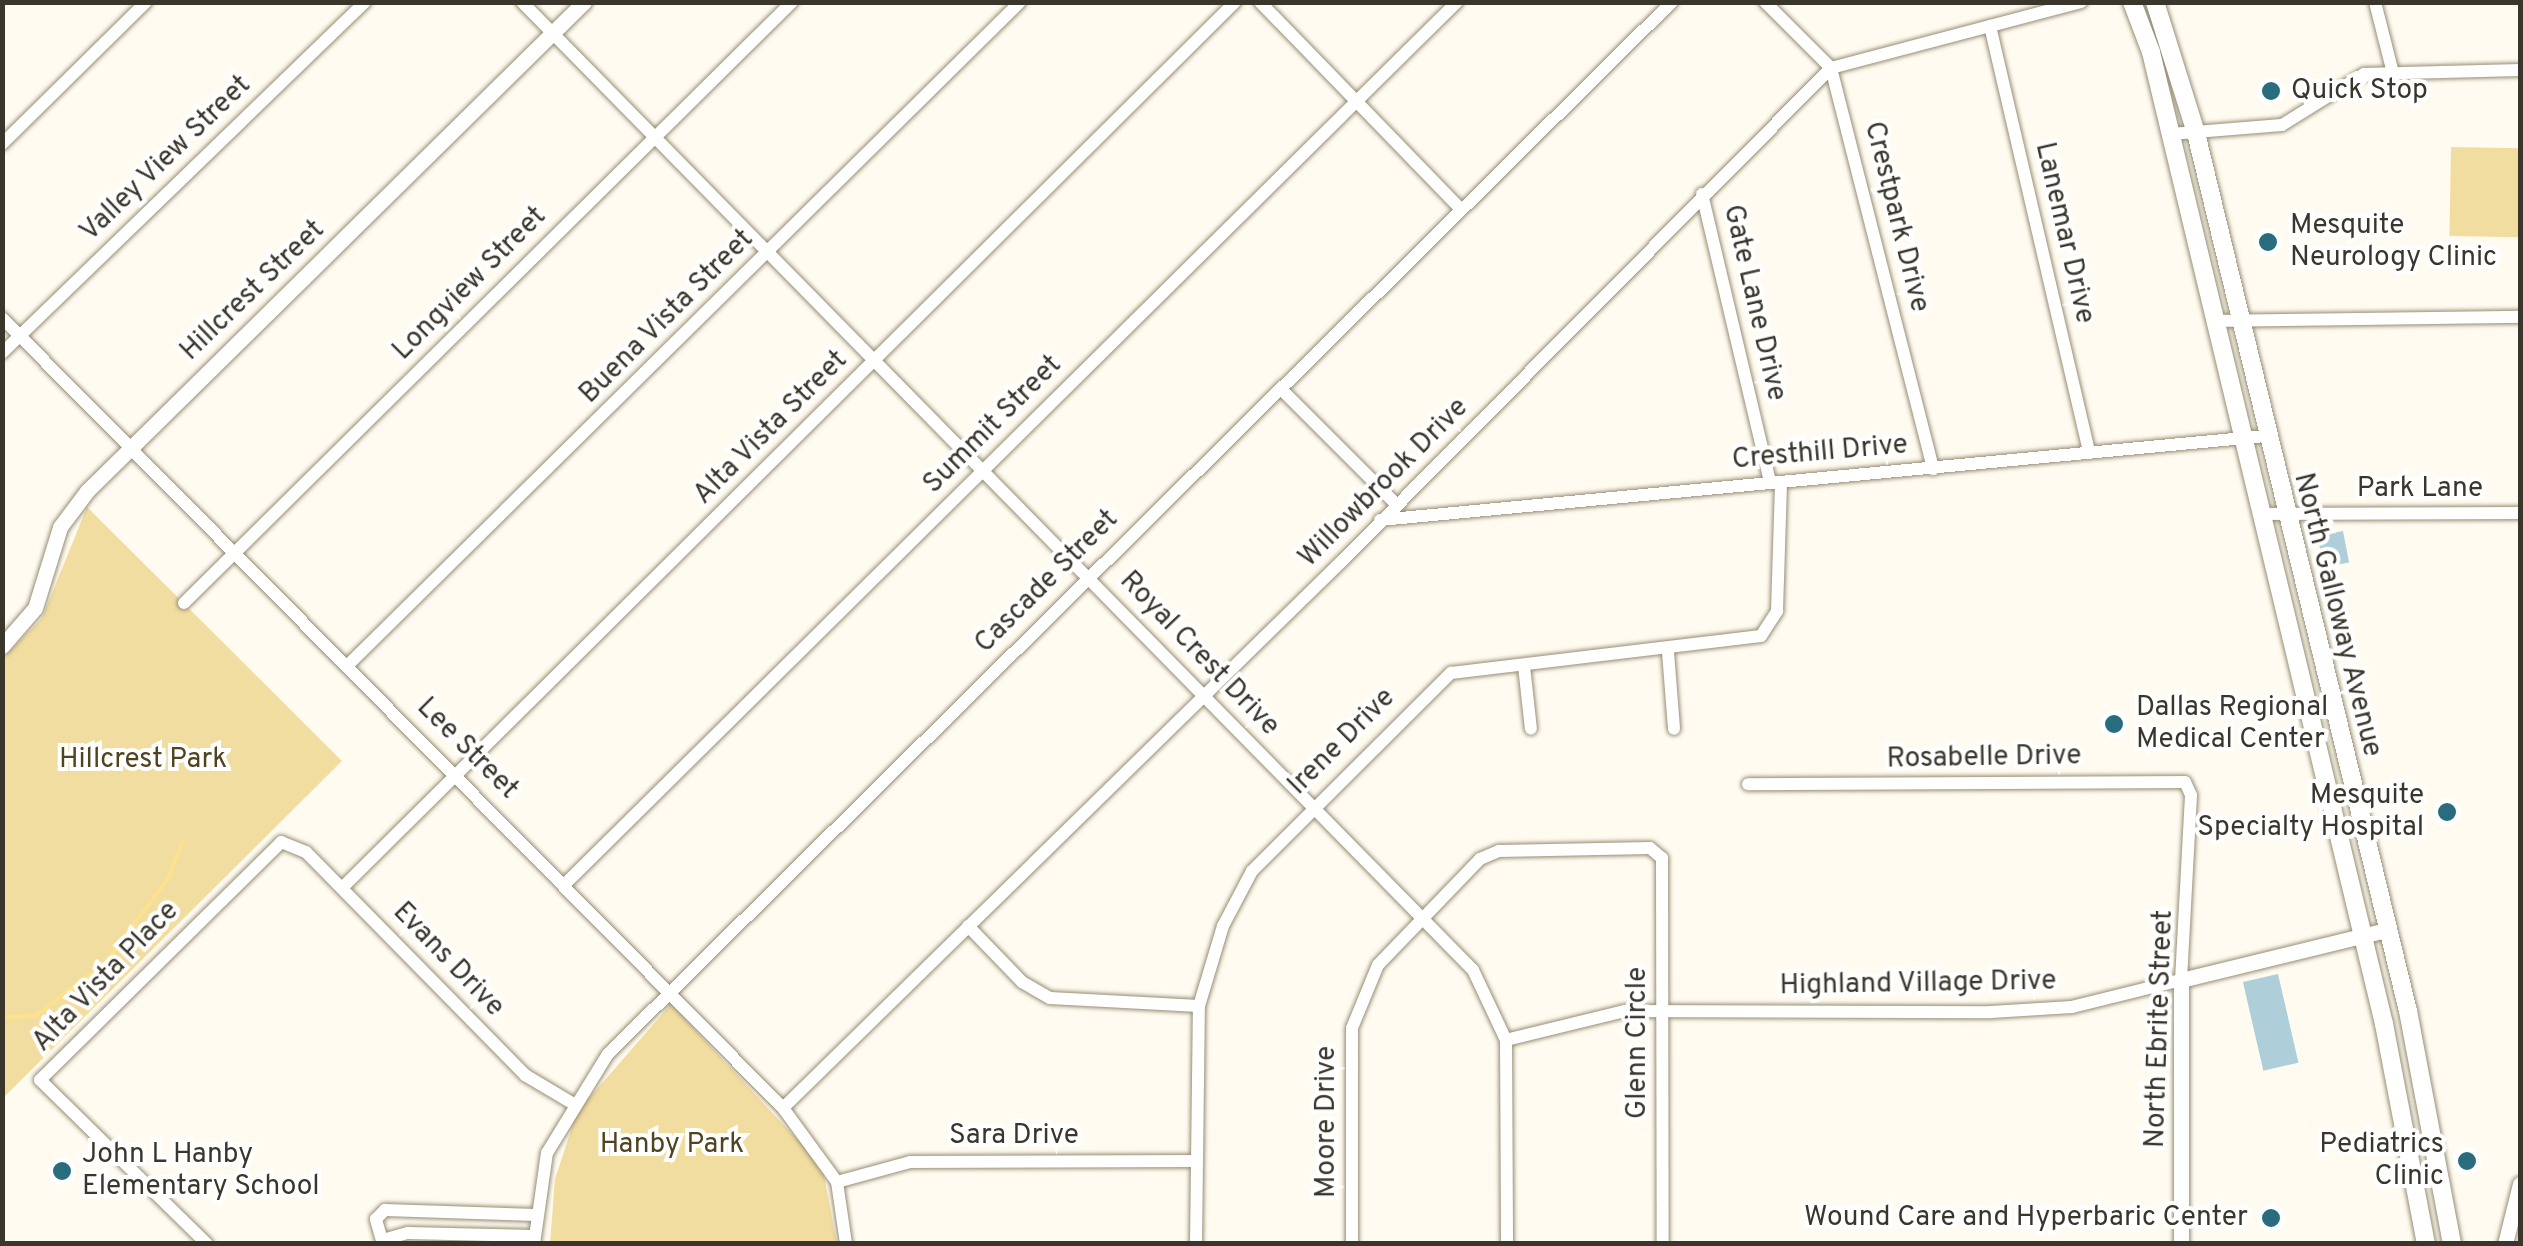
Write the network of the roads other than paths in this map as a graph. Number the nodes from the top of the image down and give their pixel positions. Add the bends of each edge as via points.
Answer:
1 (146, 2) edge
2 (365, 2) edge
3 (522, 2) edge
4 (584, 2) edge
5 (792, 2) edge
6 (1020, 2) edge
7 (1235, 2) edge
8 (1260, 2) edge
9 (1457, 2) edge
10 (1672, 2) edge
11 (1766, 2) edge
12 (2081, 2) edge
13 (2132, 2) edge
14 (2155, 2) edge
15 (2375, 2) edge
16 (1990, 26) junction
17 (552, 34) junction
18 (1830, 68) junction
19 (2392, 70) junction
20 (2520, 70) edge
21 (1357, 100) junction
22 (2196, 133) junction
23 (2171, 134) junction
24 (654, 137) junction
25 (2, 144) edge
26 (1702, 194) junction
27 (1458, 206) junction
28 (767, 252) junction
29 (2241, 316) junction
30 (2520, 317) edge
31 (2, 318) edge
32 (2215, 321) junction
33 (19, 336) junction
34 (2, 353) edge
35 (874, 360) junction
36 (1282, 390) junction
37 (2265, 436) junction
38 (2242, 438) junction
39 (132, 444) junction
40 (2089, 452) junction
41 (1933, 468) junction
42 (983, 470) junction
43 (1775, 482) junction
44 (1397, 505) junction
45 (2520, 513) edge
46 (2260, 514) junction
47 (2284, 514) junction
48 (1380, 520) junction
49 (1782, 542) joint
50 (234, 552) junction
51 (1087, 575) junction
52 (2300, 577) junction
53 (2277, 581) junction
54 (184, 603) dead end
55 (2, 646) edge
56 (1668, 652) junction
57 (348, 665) junction
58 (1524, 666) junction
59 (1204, 695) junction
60 (1674, 729) dead end
61 (1531, 730) dead end
62 (456, 773) junction
63 (1748, 784) dead end
64 (1314, 806) junction
65 (2191, 815) joint
66 (294, 842) joint
67 (2340, 843) junction
68 (1650, 848) joint
69 (2371, 868) junction
70 (565, 884) junction
71 (342, 888) junction
72 (1424, 916) junction
73 (968, 926) junction
74 (2386, 930) junction
75 (2363, 936) junction
76 (2181, 980) junction
77 (673, 992) junction
78 (1199, 1006) junction
79 (1663, 1012) junction
80 (2383, 1016) junction
81 (1506, 1040) junction
82 (2420, 1061) junction
83 (572, 1103) junction
84 (783, 1108) junction
85 (2436, 1135) junction
86 (2410, 1140) junction
87 (1195, 1161) junction
88 (836, 1182) junction
89 (2520, 1184) edge
90 (536, 1215) junction
91 (2453, 1238) edge
92 (534, 1240) edge
93 (384, 1242) edge
94 (208, 1244) edge
95 (846, 1244) edge
96 (1196, 1244) edge
97 (1352, 1244) edge
98 (1507, 1244) edge
99 (1663, 1244) edge
100 (2182, 1244) edge
101 (2426, 1244) edge
102 (2505, 1244) edge

1 - 25 street
2 - 33 street, Valley View Street
3 - 17 street, Royal Crest Drive
4 - 17 street, Hillcrest Street
5 - 24 street, Longview Street
6 - 28 street, Buena Vista Street
7 - 35 street, Alta Vista Street
8 - 21 street
9 - 21 street, Summit Street
10 - 27 street, Cascade Street
11 - 18 street, Crestpark Drive
12 - 16 street, Willowbrook Drive
13 - 23 main road, North Galloway Avenue
14 - 22 main road, North Galloway Avenue
15 - 19 street
16 - 18 street, Willowbrook Drive
16 - 40 street, Lanemar Drive
17 - 24 street, Royal Crest Drive
17 - 39 street, Hillcrest Street
18 - 26 street, Willowbrook Drive
18 - 41 street, Crestpark Drive
19 - 20 street
19 - 22 street via 2352,80 2282,126
21 - 27 street
21 - 42 street, Summit Street
22 - 23 street
22 - 29 main road, North Galloway Avenue
23 - 32 main road, North Galloway Avenue
24 - 28 street, Royal Crest Drive
24 - 50 street, Longview Street
26 - 43 street, Gate Lane Drive
26 - 44 street, Willowbrook Drive
27 - 36 street, Cascade Street
28 - 35 street, Royal Crest Drive
28 - 57 street, Buena Vista Street
29 - 30 street
29 - 32 street
29 - 37 main road, North Galloway Avenue
31 - 33 street, Lee Street
32 - 38 main road, North Galloway Avenue
33 - 34 street, Valley View Street
33 - 39 street, Lee Street
35 - 42 street, Royal Crest Drive
35 - 62 street, Alta Vista Street
36 - 44 street
36 - 51 street, Cascade Street
37 - 38 street, Cresthill Drive
37 - 47 main road, North Galloway Avenue
38 - 40 street, Cresthill Drive
38 - 46 main road, North Galloway Avenue
39 - 50 street, Lee Street
39 - 55 street, Hillcrest Street via 67,514 35,608
40 - 41 street, Cresthill Drive
41 - 43 street, Cresthill Drive
42 - 51 street, Royal Crest Drive
42 - 70 street, Summit Street
43 - 48 street, Cresthill Drive
43 - 49 street, Gate Lane Drive
44 - 48 street, Willowbrook Drive
45 - 47 street, Park Lane
46 - 47 street, Park Lane
46 - 53 main road, North Galloway Avenue
47 - 52 main road, North Galloway Avenue
48 - 59 street, Willowbrook Drive
49 - 56 street, Irene Drive via 1772,627 1743,643
50 - 54 street, Longview Street
50 - 57 street, Lee Street
51 - 59 street, Royal Crest Drive
51 - 77 street, Cascade Street
52 - 53 main road
52 - 69 main road, North Galloway Avenue
53 - 67 main road, North Galloway Avenue
56 - 58 street, Irene Drive
56 - 60 street
57 - 62 street, Lee Street
58 - 61 street
58 - 64 street, Irene Drive via 1442,678
59 - 64 street, Royal Crest Drive
59 - 73 street, Willowbrook Drive
62 - 70 street, Lee Street
62 - 71 street, Alta Vista Street
63 - 65 street, Rosabelle Drive via 2174,780 2190,788
64 - 72 street, Royal Crest Drive
64 - 78 street, Irene Drive via 1252,872 1223,926
65 - 76 street, North Ebrite Street
66 - 71 street, Evans Drive
66 - 94 street, Alta Vista Place via 270,848 40,1080
67 - 69 main road via 2354,862
67 - 75 main road, North Galloway Avenue
68 - 72 street, Moore Drive via 1499,851
68 - 79 street, Glenn Circle via 1662,858
69 - 74 main road, North Galloway Avenue
70 - 77 street, Lee Street
71 - 83 street, Evans Drive via 525,1075
72 - 81 street, Royal Crest Drive via 1473,970
72 - 97 street, Moore Drive via 1378,965 1352,1028
73 - 78 street via 1022,982 1050,998
73 - 84 street, Willowbrook Drive
74 - 75 street, Highland Village Drive
74 - 82 main road, North Galloway Avenue
75 - 76 street, Highland Village Drive
75 - 80 main road, North Galloway Avenue
76 - 79 street, Highland Village Drive via 2058,1008
76 - 100 street, North Ebrite Street
77 - 83 street, Cascade Street
77 - 84 street, Lee Street
78 - 87 street, Irene Drive
79 - 81 street, Highland Village Drive via 1624,1011
79 - 99 street, Glenn Circle
80 - 82 main road via 2400,1061
80 - 86 main road, North Galloway Avenue
81 - 98 street, Royal Crest Drive
82 - 85 main road, North Galloway Avenue
83 - 90 street, Cascade Street via 546,1153
84 - 88 street, Lee Street
85 - 86 main road
85 - 91 main road, North Galloway Avenue
86 - 101 main road, North Galloway Avenue
87 - 88 street, Sara Drive via 910,1162
87 - 96 street, Irene Drive
88 - 95 street, Lee Street
89 - 102 street
90 - 92 street, Cascade Street
90 - 93 street via 385,1210 376,1219
92 - 93 street via 408,1233

